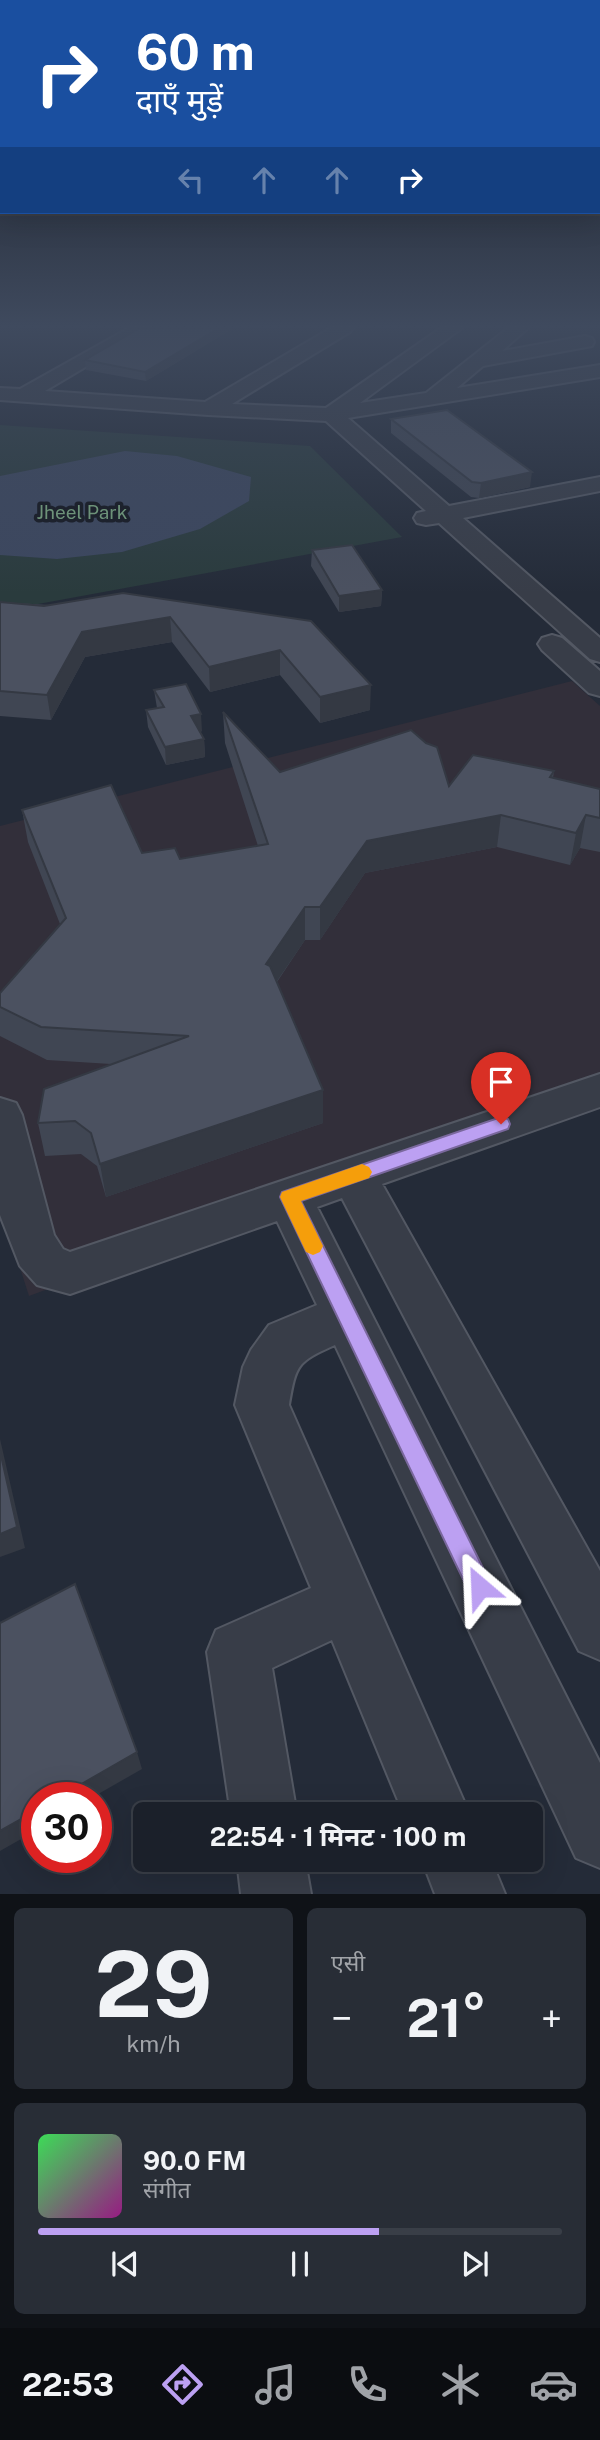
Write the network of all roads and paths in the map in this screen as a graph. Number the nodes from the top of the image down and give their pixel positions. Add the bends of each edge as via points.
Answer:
1 (152, 416) edge
2 (293, 416) edge
3 (327, 416) edge
4 (337, 416) edge
5 (342, 416) edge
6 (323, 419) junction
7 (594, 490) edge
8 (443, 515) junction
9 (417, 520) junction
10 (495, 592) dead end
11 (534, 628) dead end
12 (600, 653) edge
13 (600, 687) edge
14 (600, 1090) edge
15 (0, 1115) edge
16 (353, 1175) junction
17 (289, 1197) junction
18 (347, 1315) junction
19 (346, 1603) junction
20 (600, 1630) edge
21 (262, 1802) edge
22 (431, 1802) edge
23 (600, 1834) edge
24 (273, 1872) edge
25 (461, 1872) edge
26 (276, 1894) edge
27 (470, 1894) edge

1 - 6 street via 249,423
2 - 6 street
3 - 6 street
4 - 6 street
5 - 6 street
6 - 8 street
6 - 9 street
7 - 8 street
8 - 9 street
8 - 12 street
9 - 10 street
11 - 13 street
14 - 16 street
15 - 17 street via 30,1232 42,1258 57,1272 70,1273
16 - 17 street
16 - 20 street
17 - 18 street
18 - 19 street via 287,1342 269,1367 262,1405
18 - 23 street
19 - 21 street via 238,1652
19 - 22 street
24 - 26 street
25 - 27 street

